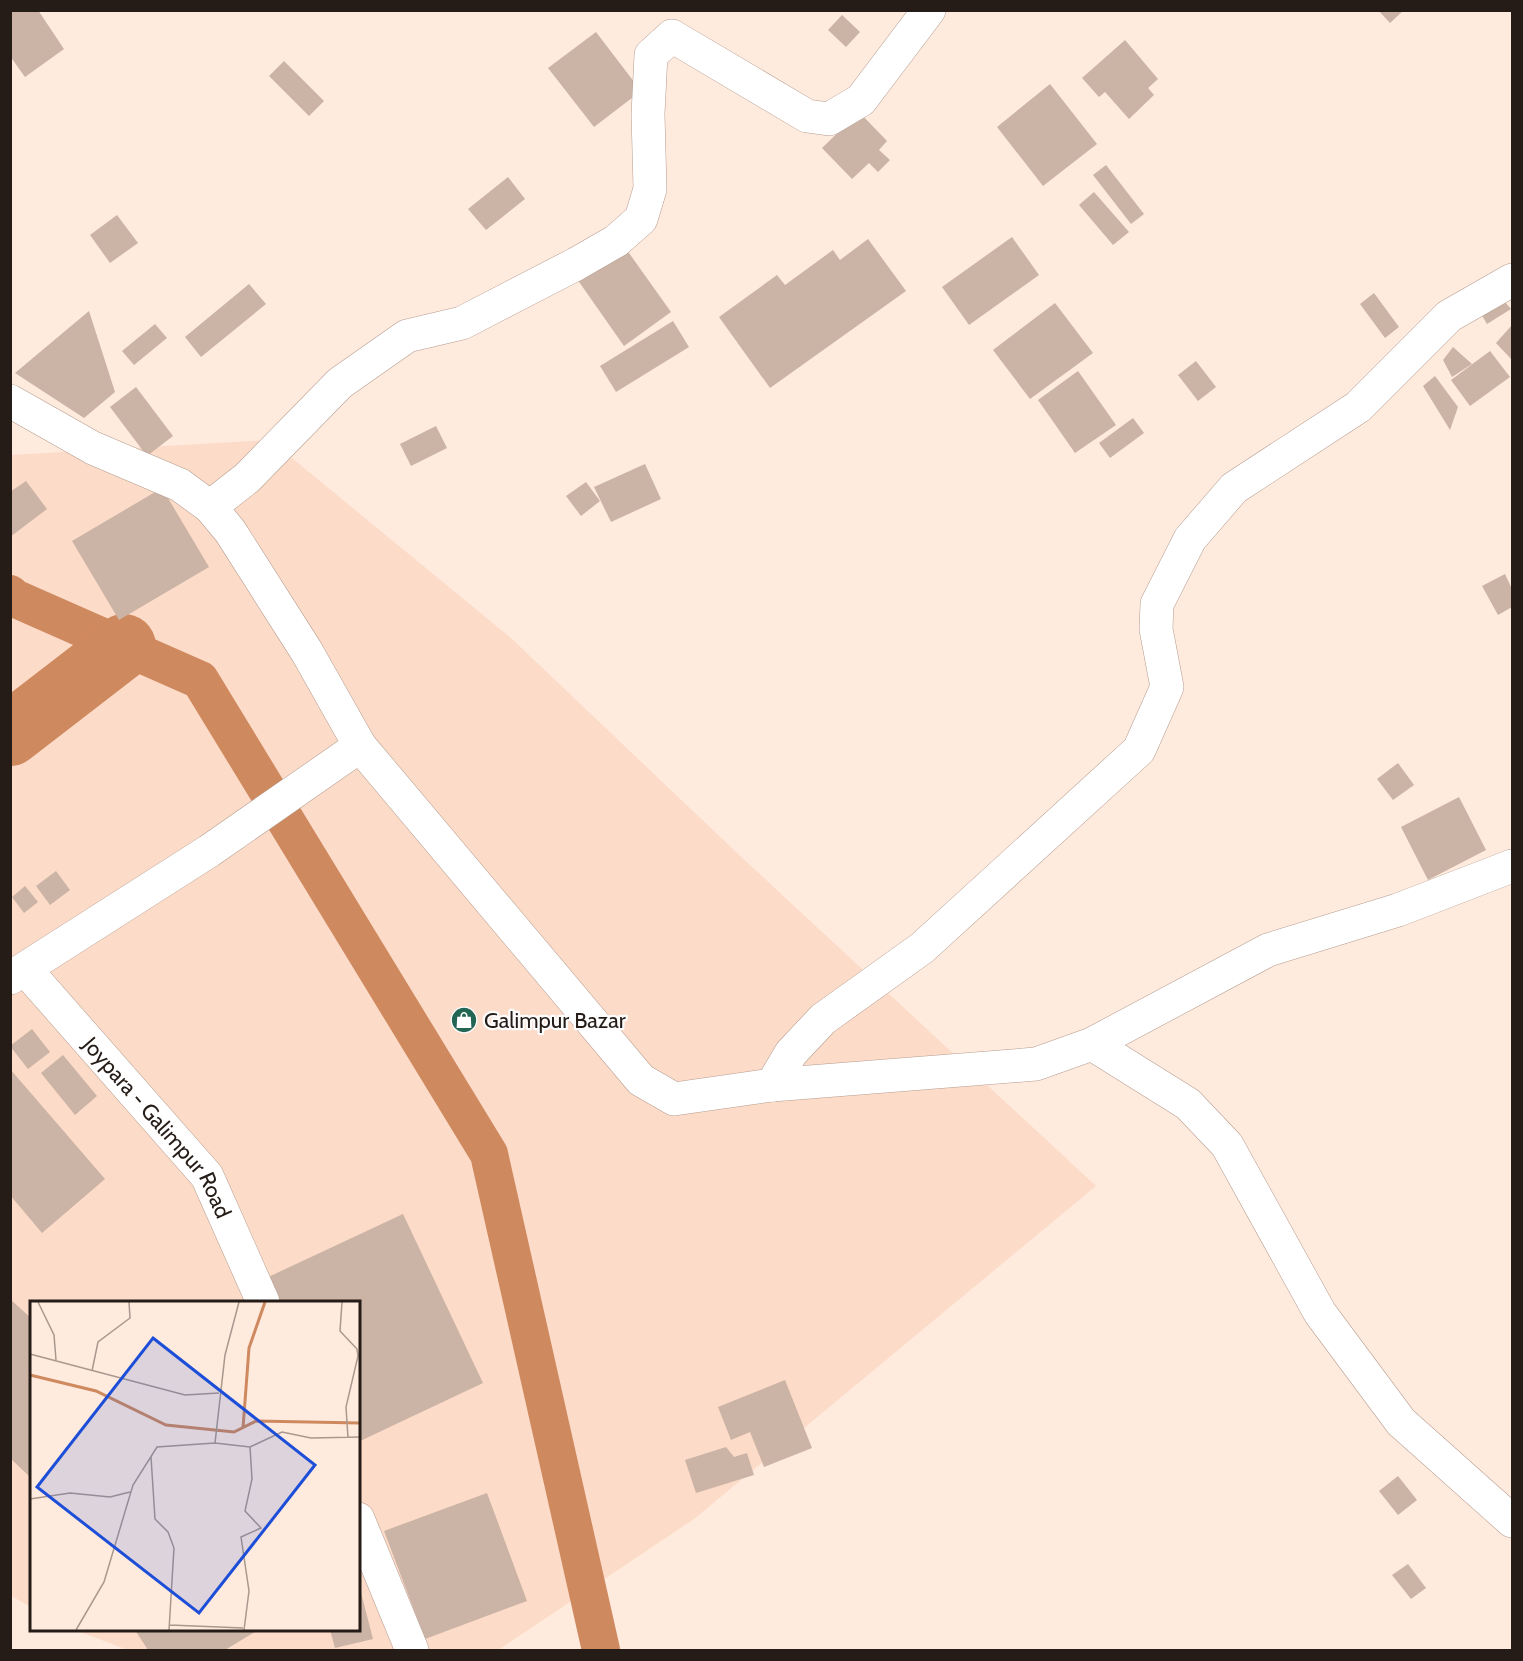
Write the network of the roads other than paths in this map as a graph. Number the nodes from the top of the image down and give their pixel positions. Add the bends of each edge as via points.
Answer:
1 (929, 10) edge
2 (1512, 280) edge
3 (10, 401) edge
4 (210, 507) junction
5 (360, 746) junction
6 (1512, 866) edge
7 (18, 974) edge
8 (1092, 1044) junction
9 (772, 1085) junction
10 (263, 1301) edge
11 (1512, 1521) edge
12 (360, 1524) edge
13 (412, 1650) edge

1 - 4 street via 861,100 829,119 807,116 672,36 651,55 650,189 641,219 616,241 462,323 407,336 340,383 247,478
2 - 9 street via 1449,316 1358,407 1234,488 1190,539 1157,604 1156,629 1167,687 1139,750 922,948 823,1018 791,1053
3 - 4 street via 93,448 180,485
4 - 5 street via 230,531 307,652
5 - 7 street via 209,851
5 - 9 street via 641,1080 674,1099
6 - 8 street via 1398,910 1268,950
7 - 10 street, Joypara - Galimpur Road via 207,1176
8 - 9 street via 1036,1064
8 - 11 street via 1188,1104 1227,1144 1320,1313 1401,1422
12 - 13 street

